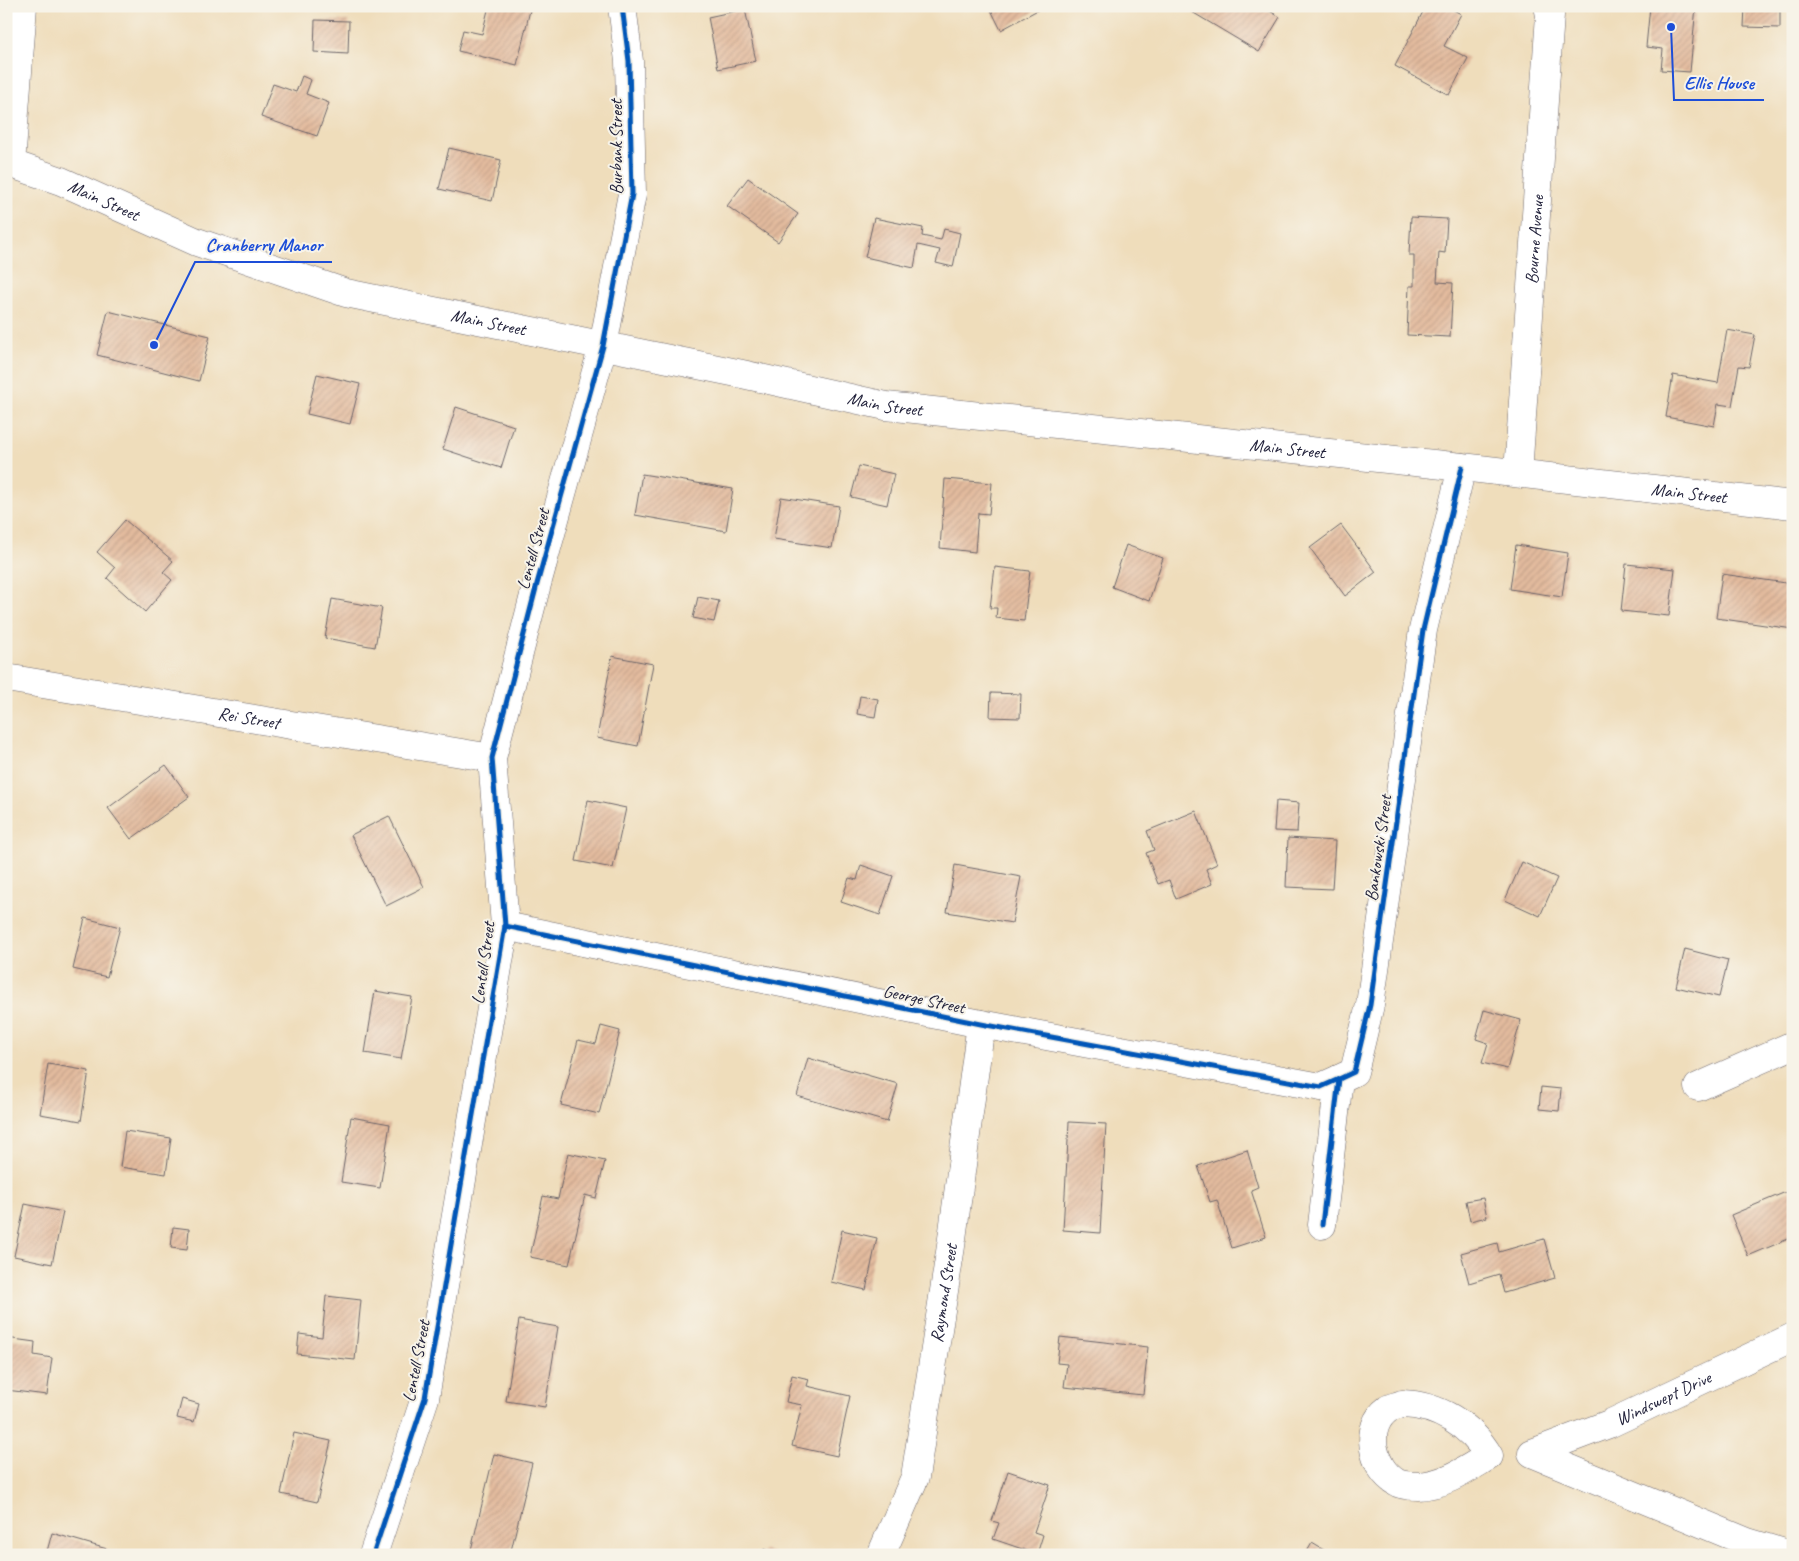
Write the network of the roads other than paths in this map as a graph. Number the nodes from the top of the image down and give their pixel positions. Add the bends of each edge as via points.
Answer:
1 (23, 6) edge
2 (622, 6) edge
3 (1548, 6) edge
4 (9, 163) edge
5 (603, 346) junction
6 (1462, 467) junction
7 (1518, 473) junction
8 (1793, 505) edge
9 (6, 678) edge
10 (492, 758) junction
11 (505, 926) junction
12 (981, 1024) junction
13 (1793, 1046) edge
14 (1338, 1079) junction
15 (1698, 1088) dead end
16 (1322, 1225) dead end
17 (1793, 1337) edge
18 (1532, 1453) junction
19 (1489, 1456) dead end
20 (374, 1555) edge
21 (881, 1555) edge
22 (1791, 1555) edge

1 - 4 street
2 - 5 street, Burbank Street via 629,61 632,194
3 - 7 street, Bourne Avenue via 1550,15
4 - 5 street, Main Street via 61,181 197,242 346,293
5 - 6 street, Main Street via 886,406
5 - 10 street, Lentell Street
6 - 7 street, Main Street
6 - 14 street, Bankowski Street via 1422,630 1370,1005 1354,1072
7 - 8 street, Main Street
9 - 10 street, Rei Street
10 - 11 street, Lentell Street
11 - 12 street, George Street
11 - 20 street, Lentell Street via 425,1398
12 - 14 street, George Street via 1321,1087
12 - 21 street, Raymond Street via 915,1477
13 - 15 street
14 - 16 street
17 - 18 street, Windswept Drive via 1609,1424
18 - 19 street, Windswept Drive
18 - 22 street, Windswept Drive via 1747,1542

